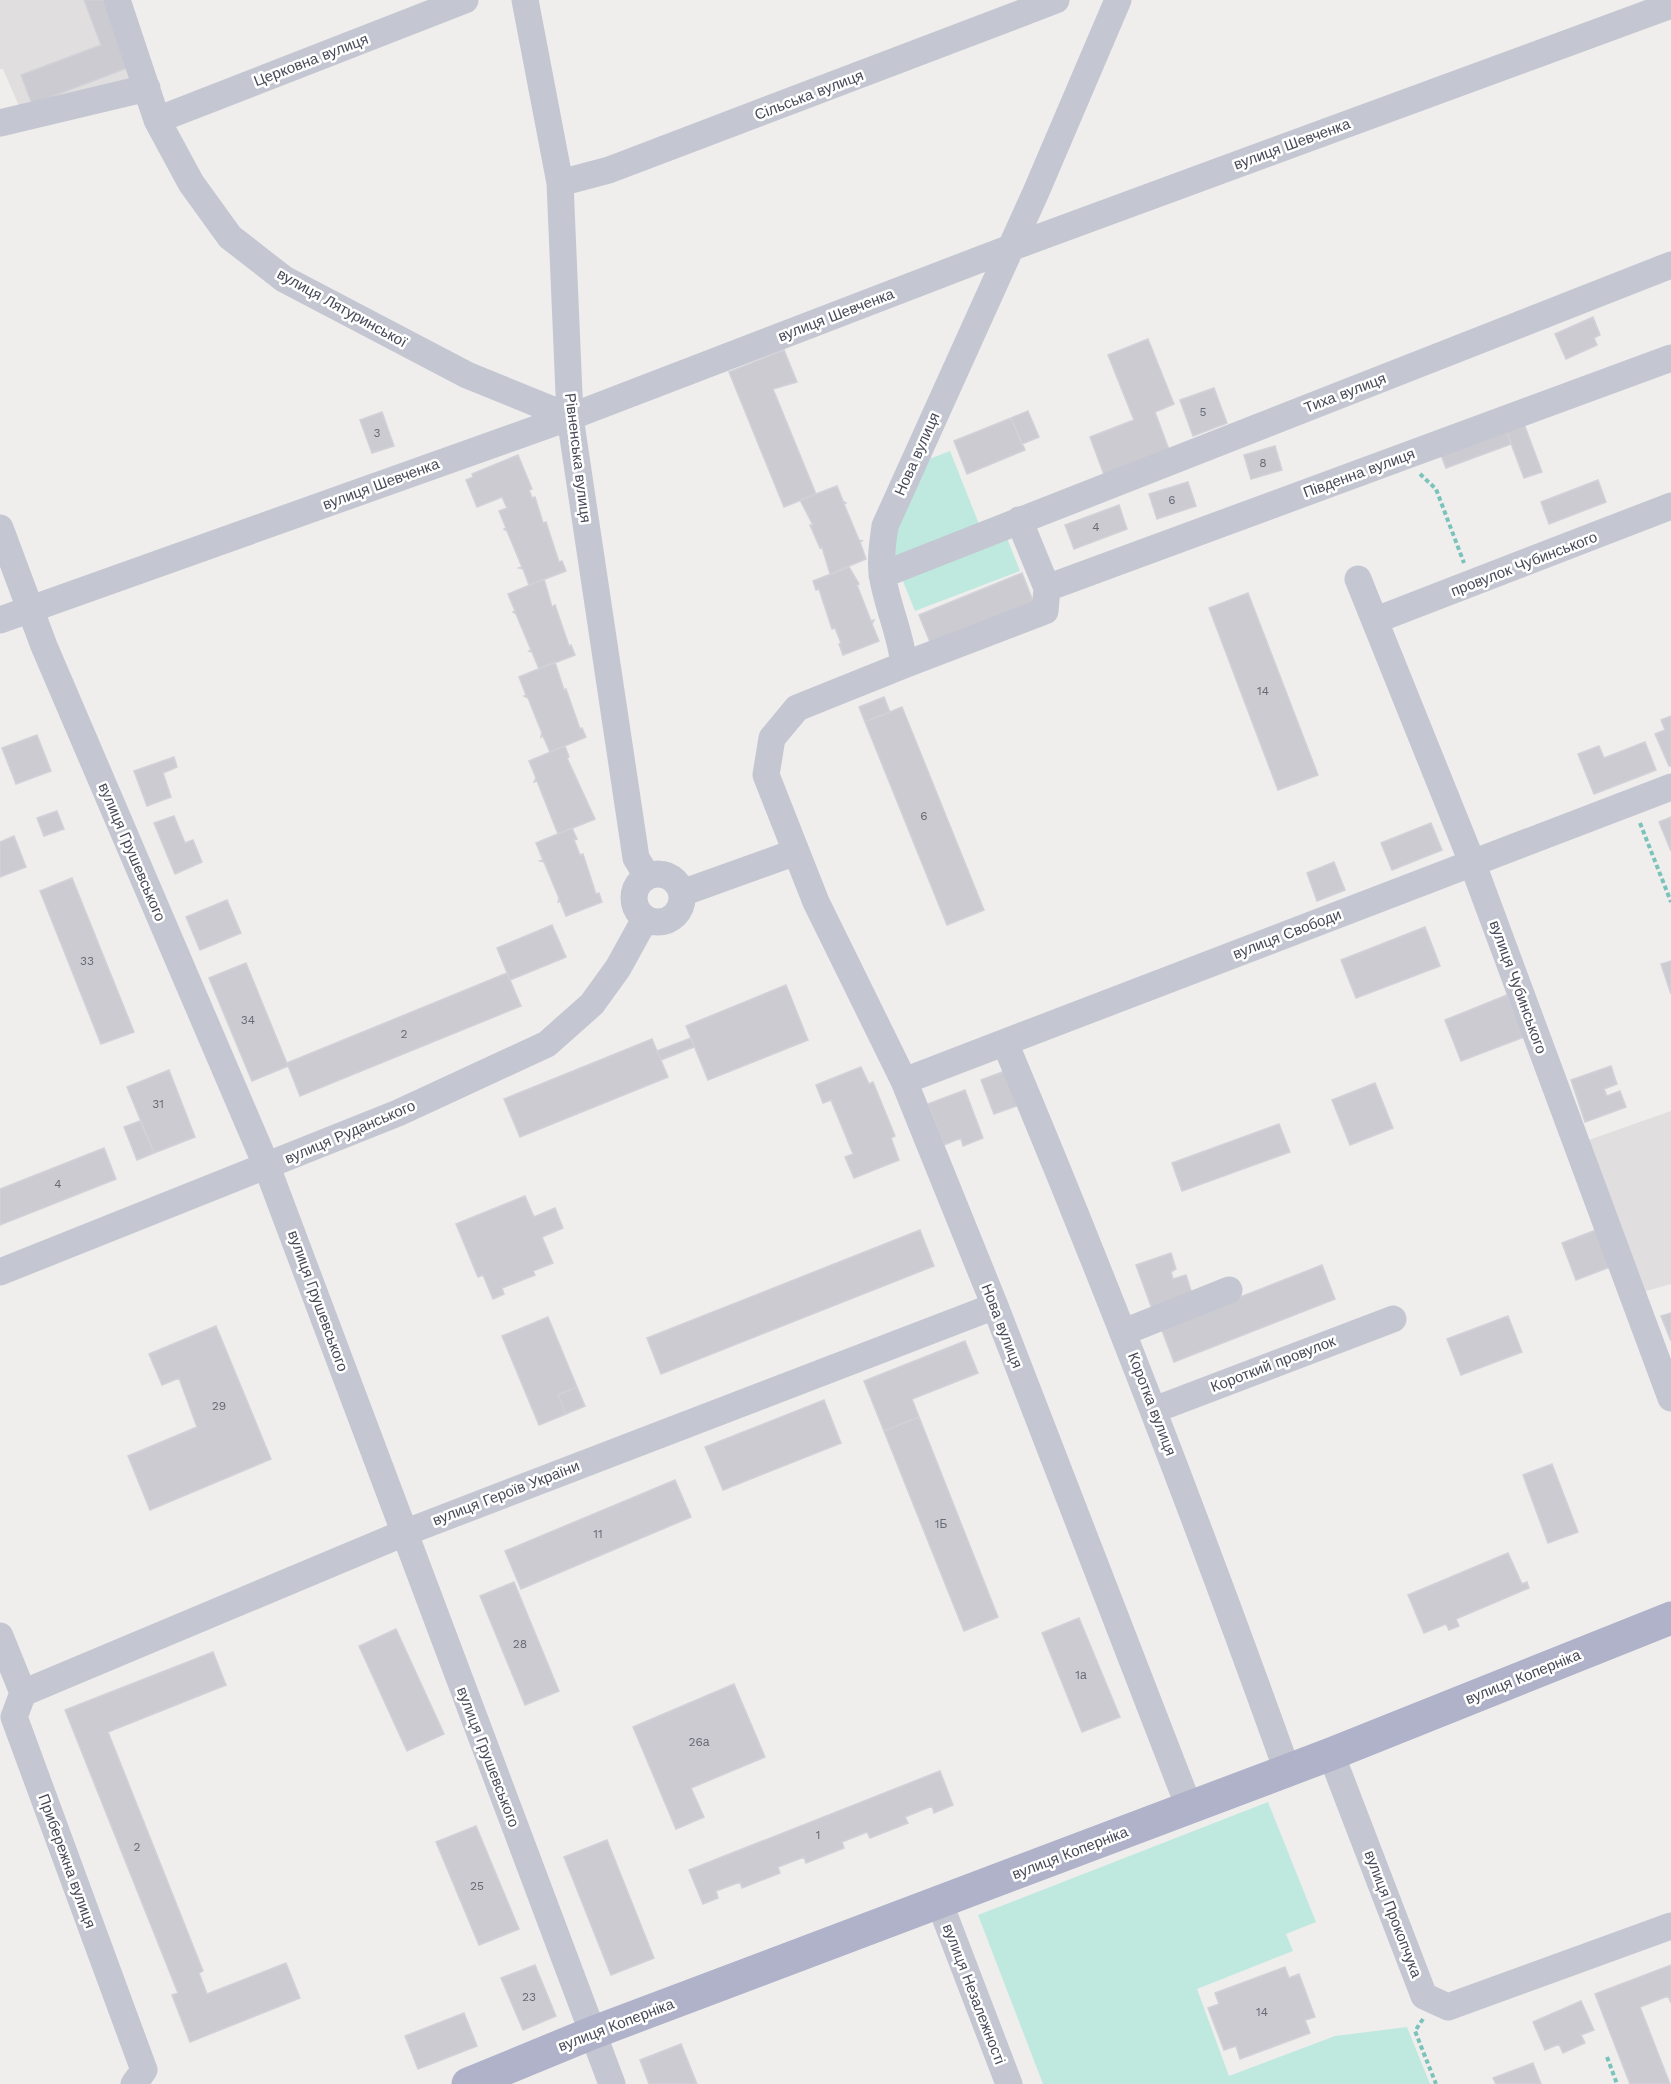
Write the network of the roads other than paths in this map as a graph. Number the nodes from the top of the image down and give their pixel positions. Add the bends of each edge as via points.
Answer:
1 (117, 0) edge
2 (465, 0) edge
3 (525, 0) edge
4 (1056, 0) edge
5 (1118, 0) edge
6 (1671, 5) edge
7 (147, 88) junction
8 (158, 120) junction
9 (0, 123) edge
10 (560, 183) junction
11 (1010, 248) junction
12 (1671, 265) edge
13 (1671, 358) edge
14 (570, 417) junction
15 (1671, 506) edge
16 (1019, 520) junction
17 (0, 528) edge
18 (882, 575) junction
19 (1358, 579) dead end
20 (1047, 588) junction
21 (30, 609) junction
22 (0, 620) edge
23 (1376, 621) junction
24 (904, 665) junction
25 (1671, 787) edge
26 (796, 852) junction
27 (1472, 862) junction
28 (647, 876) junction
29 (682, 893) junction
30 (645, 919) junction
31 (1005, 1043) junction
32 (904, 1081) junction
33 (267, 1167) junction
34 (0, 1272) edge
35 (1229, 1290) dead end
36 (995, 1306) junction
37 (1393, 1319) dead end
38 (1124, 1332) junction
39 (1671, 1398) edge
40 (1154, 1410) junction
41 (404, 1533) junction
42 (1671, 1618) edge
43 (0, 1636) edge
44 (23, 1693) junction
45 (1331, 1754) junction
46 (1287, 1770) junction
47 (1189, 1807) junction
48 (940, 1904) junction
49 (1671, 1926) edge
50 (592, 2033) junction
51 (134, 2084) edge
52 (468, 2084) edge
53 (612, 2084) edge
54 (1009, 2084) edge

1 - 7 street, вулиця Лятуринської
2 - 8 street, Церковна вулиця
3 - 10 street, Рівненська вулиця
4 - 10 street, Сільська вулиця via 631,161
5 - 11 street, Нова вулиця
6 - 11 street, вулиця Шевченка
7 - 8 street, вулиця Лятуринської
7 - 9 street
8 - 14 street, вулиця Лятуринської via 190,183 230,237 284,279 466,375
10 - 14 street, Рівненська вулиця
11 - 14 street, вулиця Шевченка
11 - 18 street, Нова вулиця via 885,526
12 - 16 street, Тиха вулиця
13 - 20 street, Південна вулиця
14 - 21 street, вулиця Шевченка
14 - 28 street, Рівненська вулиця via 636,858
15 - 23 street, провулок Чубинського
16 - 18 street, Тиха вулиця
16 - 20 street
17 - 21 street, вулиця Грушевського
18 - 24 street, Нова вулиця
19 - 23 street, вулиця Чубинського
20 - 24 street via 1045,611
21 - 22 street, вулиця Шевченка
21 - 33 street, вулиця Грушевського
23 - 27 street, вулиця Чубинського
24 - 26 street, Нова вулиця via 797,708 772,738 766,775
25 - 27 street, вулиця Свободи
26 - 29 street
26 - 32 street, Нова вулиця via 816,902
27 - 31 street, вулиця Свободи
27 - 39 street, вулиця Чубинського
28 - 29 street via 670,877
28 - 30 street via 635,889 634,897 639,914
29 - 30 street via 675,917 661,923
30 - 33 street, вулиця Руданського via 618,968 592,1004 548,1044 398,1113
31 - 32 street, вулиця Свободи
31 - 38 street, Коротка вулиця
32 - 36 street, Нова вулиця
33 - 34 street, вулиця Руданського
33 - 41 street, вулиця Грушевського
35 - 38 street
36 - 41 street, вулиця Героїв України
36 - 47 street, Нова вулиця
37 - 40 street, Короткий провулок
38 - 40 street, Коротка вулиця
40 - 46 street, Коротка вулиця
41 - 44 street, вулиця Героїв України
41 - 50 street, вулиця Грушевського
42 - 45 main road, вулиця Коперніка
43 - 44 street
44 - 51 street, Прибережна вулиця via 14,1717 144,2070
45 - 46 main road, вулиця Коперніка
45 - 49 street, вулиця Прокопчука via 1424,1996 1448,2007
46 - 47 main road, вулиця Коперніка
47 - 48 main road, вулиця Коперніка
48 - 50 main road, вулиця Коперніка
48 - 54 street, вулиця Незалежності
50 - 52 main road, вулиця Коперніка
50 - 53 street, вулиця Грушевського

